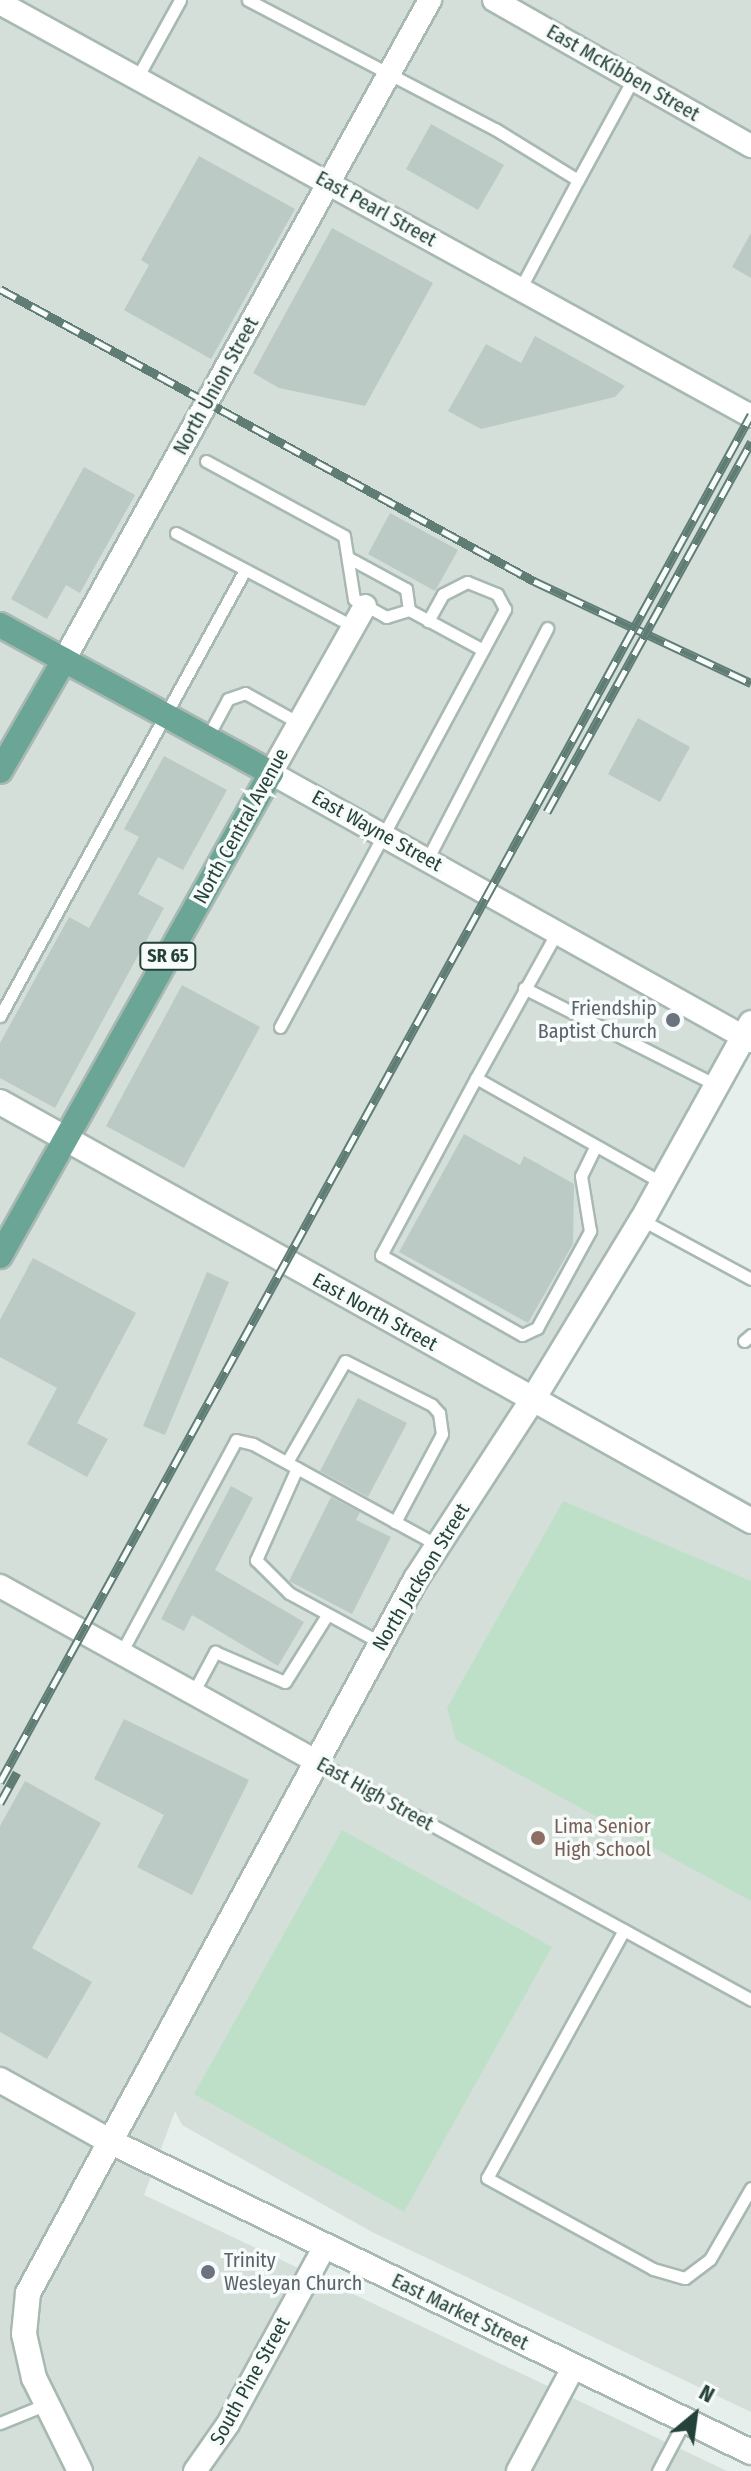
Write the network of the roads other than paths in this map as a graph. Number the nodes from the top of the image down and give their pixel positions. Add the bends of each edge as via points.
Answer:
1 (180, 0) edge
2 (248, 0) edge
3 (430, 0) edge
4 (494, 0) edge
5 (0, 3) edge
6 (389, 76) junction
7 (137, 78) junction
8 (633, 79) junction
9 (751, 146) edge
10 (578, 180) junction
11 (330, 184) junction
12 (520, 289) junction
13 (751, 416) edge
14 (206, 461) dead end
15 (176, 533) dead end
16 (349, 558) junction
17 (245, 570) junction
18 (365, 606) junction
19 (409, 610) junction
20 (428, 621) junction
21 (0, 625) edge
22 (354, 627) junction
23 (547, 628) dead end
24 (483, 650) junction
25 (64, 660) junction
26 (165, 716) junction
27 (299, 723) junction
28 (207, 739) junction
29 (0, 771) edge
30 (271, 773) junction
31 (385, 834) junction
32 (428, 858) junction
33 (557, 931) junction
34 (524, 988) junction
35 (0, 1016) edge
36 (280, 1027) dead end
37 (748, 1033) edge
38 (476, 1078) junction
39 (717, 1085) junction
40 (0, 1102) edge
41 (65, 1139) junction
42 (595, 1147) junction
43 (662, 1183) junction
44 (642, 1220) junction
45 (0, 1256) edge
46 (751, 1279) edge
47 (533, 1399) junction
48 (292, 1465) junction
49 (748, 1512) edge
50 (395, 1522) junction
51 (436, 1544) junction
52 (0, 1586) edge
53 (327, 1615) junction
54 (381, 1643) junction
55 (121, 1653) junction
56 (193, 1693) junction
57 (316, 1761) junction
58 (624, 1930) junction
59 (751, 2000) edge
60 (0, 2080) edge
61 (109, 2141) junction
62 (751, 2188) edge
63 (325, 2246) junction
64 (573, 2368) junction
65 (44, 2405) junction
66 (685, 2420) junction
67 (0, 2423) edge
68 (751, 2452) edge
69 (80, 2471) edge
70 (195, 2471) edge
71 (518, 2471) edge
72 (658, 2471) edge

1 - 7 lane
2 - 6 lane
3 - 6 street, North Union Street
4 - 8 street, East McKibben Street
5 - 7 street, East Pearl Street
6 - 10 lane via 495,129
6 - 11 street, North Union Street
7 - 11 street, East Pearl Street
8 - 9 street, East McKibben Street
8 - 10 lane
10 - 12 lane
11 - 12 street, East Pearl Street
11 - 25 street, North Union Street
12 - 13 street, East Pearl Street
14 - 16 lane via 344,536
15 - 17 lane
16 - 18 lane via 354,599
16 - 19 lane via 406,589
17 - 22 lane
17 - 26 lane
18 - 19 lane via 386,617
18 - 22 street, North Central Avenue
19 - 20 lane
20 - 24 lane
20 - 24 lane via 443,594 478,583 497,594 505,609
21 - 25 main road, East Wayne Street
22 - 27 street, North Central Avenue
23 - 32 lane
24 - 31 lane
25 - 26 main road, East Wayne Street
25 - 29 main road, North Union Street
26 - 28 main road, East Wayne Street
26 - 35 lane
27 - 28 lane via 245,693 228,699
27 - 30 street, North Central Avenue
28 - 30 main road, East Wayne Street
30 - 31 street, East Wayne Street
30 - 41 main road, North Central Avenue / SR 65
31 - 32 street, East Wayne Street
31 - 36 lane
32 - 33 street, East Wayne Street
33 - 34 lane
33 - 37 street, East Wayne Street
34 - 38 lane
34 - 39 lane
37 - 39 street, North Jackson Street
38 - 42 lane
38 - 42 lane via 381,1255 522,1335 537,1328 590,1231 581,1176
39 - 43 street, North Jackson Street
40 - 41 street, East North Street
41 - 45 main road, North Central Avenue / SR 65
41 - 47 street, East North Street
42 - 43 lane
43 - 44 street, North Jackson Street
44 - 46 lane
44 - 47 street, North Jackson Street
47 - 49 street, East North Street
47 - 51 street, North Jackson Street
48 - 50 lane
48 - 50 lane via 345,1361 432,1405 441,1420 436,1448
48 - 53 lane via 256,1560 270,1580
48 - 55 lane via 236,1440
50 - 51 lane
51 - 54 street, North Jackson Street
52 - 55 street, East High Street
53 - 54 lane
53 - 56 lane via 285,1682 215,1652
54 - 57 street, North Jackson Street
55 - 56 street, East High Street
56 - 57 street, East High Street
57 - 58 lane, East High Street
57 - 61 street, North Jackson Street via 131,2111
58 - 59 lane, East High Street
58 - 62 lane via 487,2178 653,2269 685,2278 710,2259
60 - 61 street, East Market Street
61 - 63 street, East Market Street
61 - 65 street, North Jackson Street via 28,2293 24,2334
63 - 64 street, East Market Street
63 - 70 street, South Pine Street via 228,2424
64 - 66 street, East Market Street
64 - 71 street
65 - 67 lane
65 - 69 street, North Jackson Street
66 - 68 street, East Market Street
66 - 72 lane

